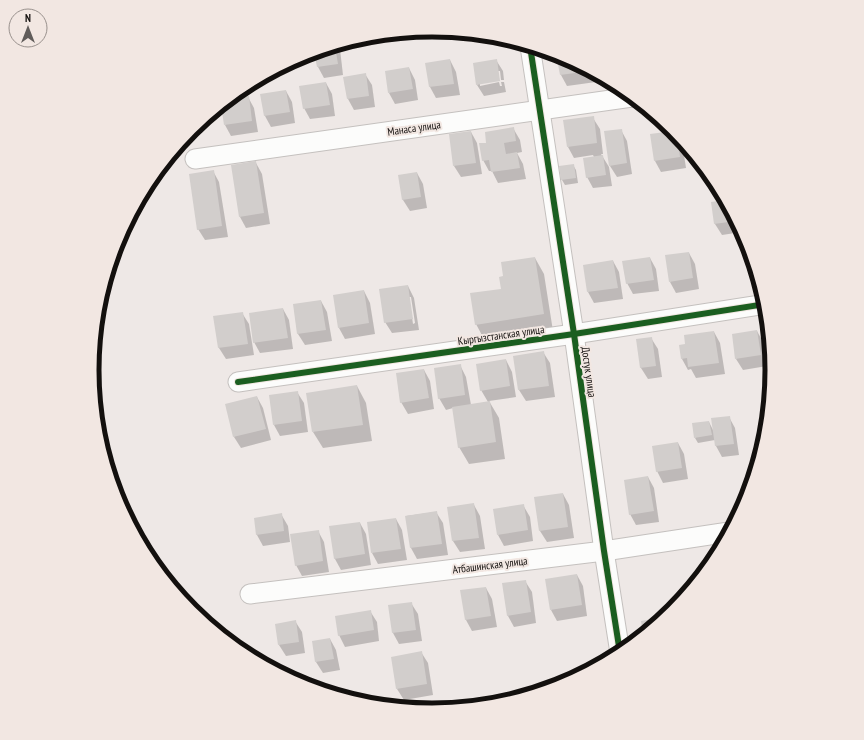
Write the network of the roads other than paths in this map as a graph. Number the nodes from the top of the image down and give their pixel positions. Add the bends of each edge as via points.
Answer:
1 (531, 52) edge
2 (623, 97) edge
3 (540, 110) junction
4 (195, 159) dead end
5 (759, 305) edge
6 (574, 334) junction
7 (238, 382) dead end
8 (722, 533) edge
9 (604, 551) junction
10 (250, 594) dead end
11 (619, 646) edge

1 - 3 street, Достук улица
2 - 3 street, Манаса улица
3 - 4 street, Манаса улица
3 - 6 street, Достук улица
5 - 6 street, Кыргызстанская улица
6 - 7 street, Кыргызстанская улица
6 - 9 street, Достук улица
8 - 9 street, Атбашинская улица
9 - 10 street, Атбашинская улица
9 - 11 street, Достук улица

